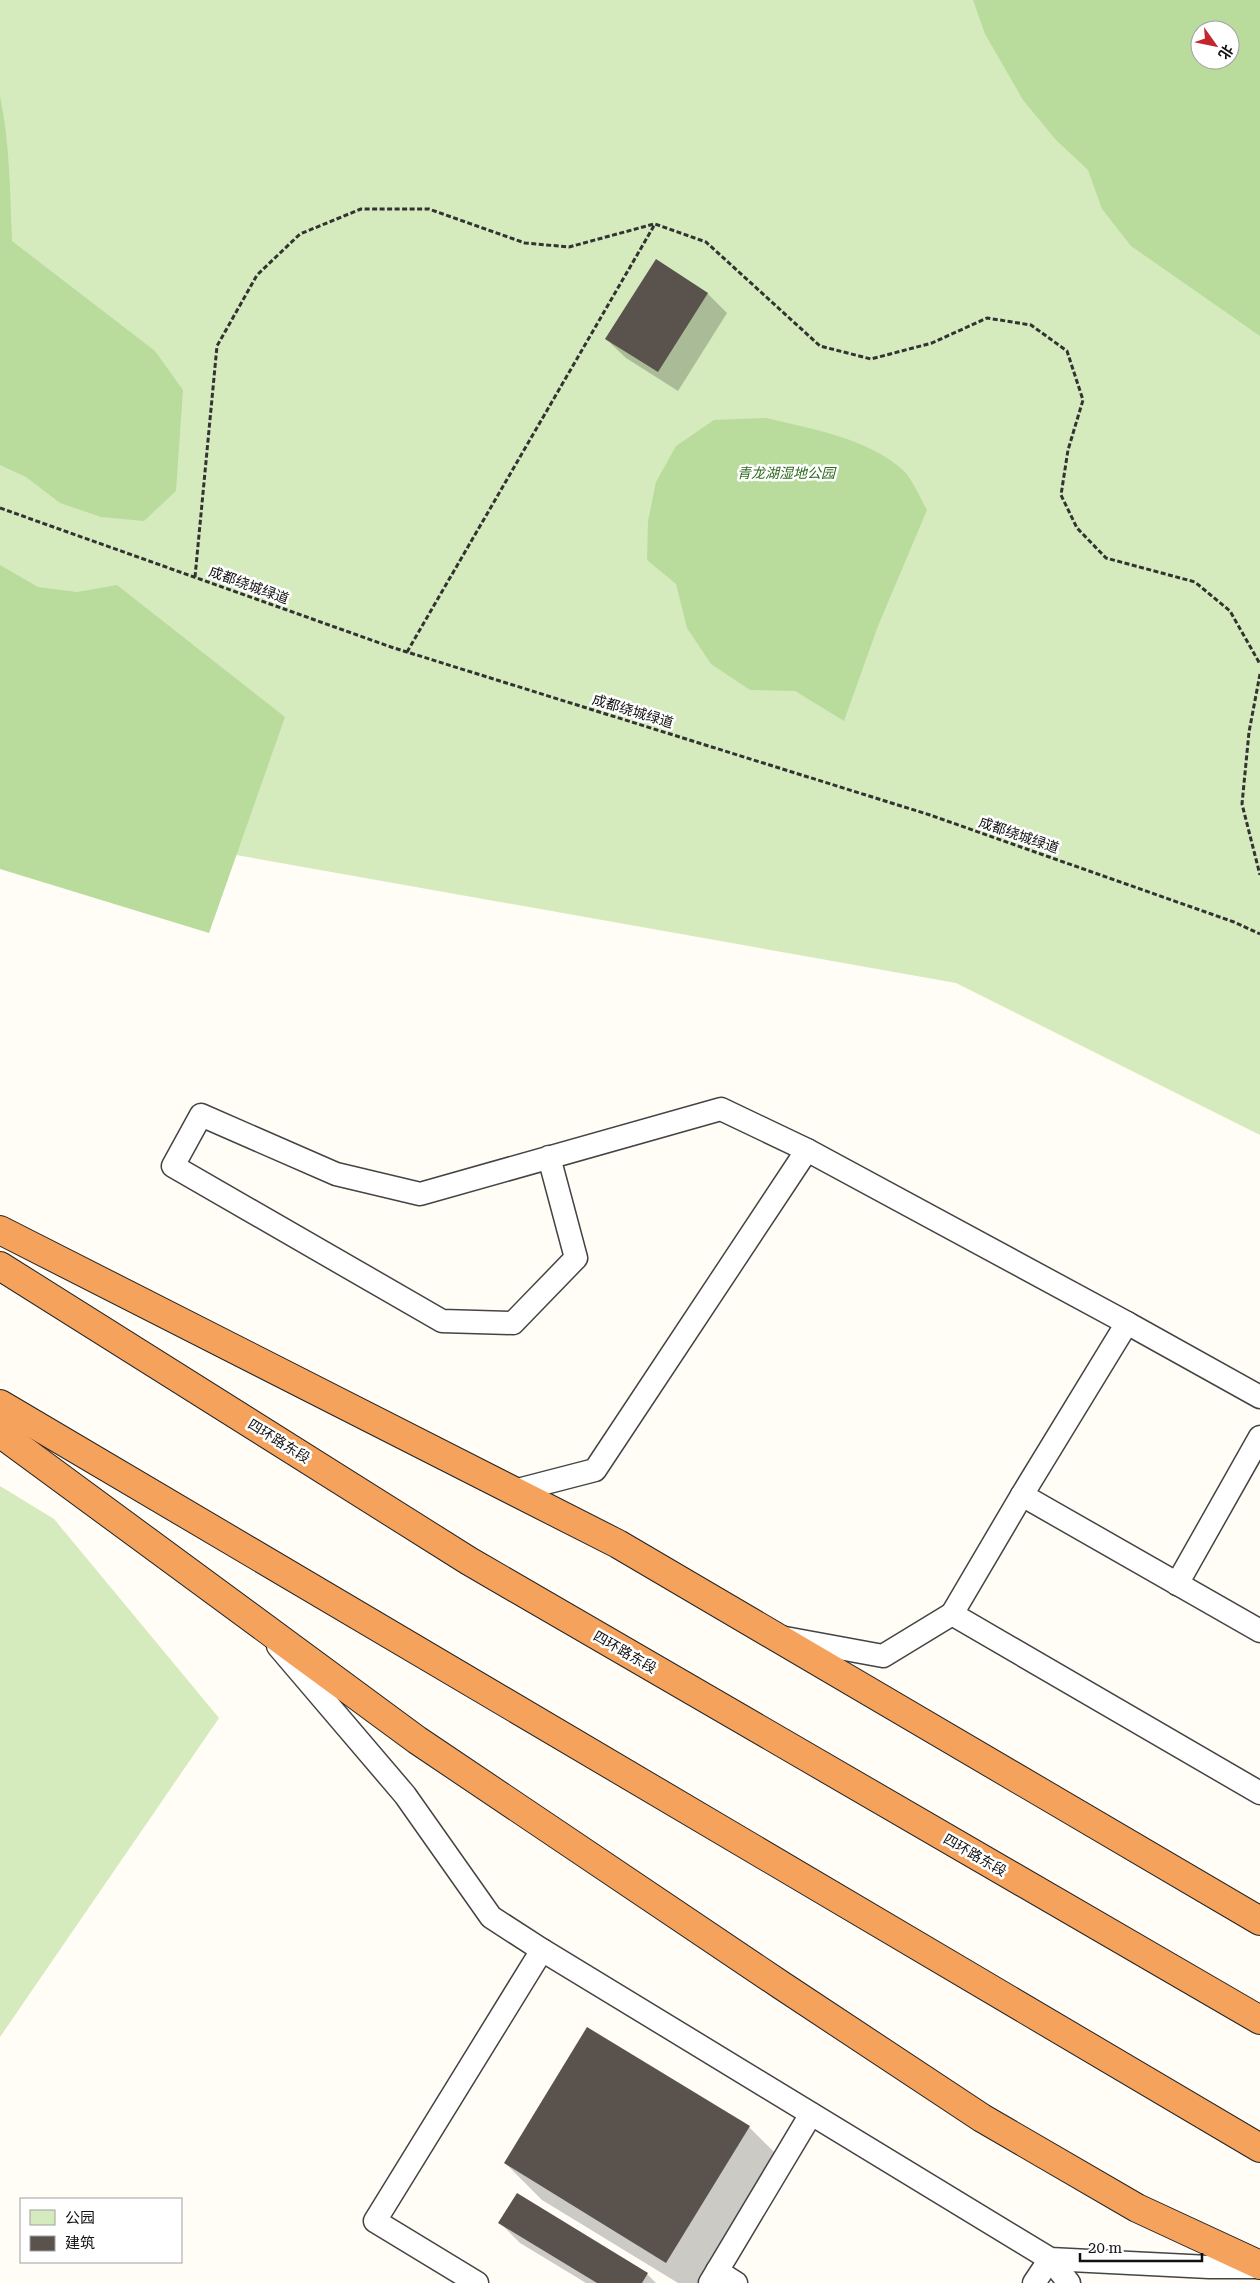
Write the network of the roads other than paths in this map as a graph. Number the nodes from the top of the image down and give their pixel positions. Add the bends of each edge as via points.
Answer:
1 (808, 1150) junction
2 (549, 1157) junction
3 (0, 1230) edge
4 (0, 1266) edge
5 (1127, 1323) junction
6 (1260, 1397) edge
7 (0, 1404) edge
8 (0, 1433) edge
9 (1260, 1437) edge
10 (514, 1492) junction
11 (1022, 1495) junction
12 (1177, 1584) junction
13 (952, 1614) junction
14 (261, 1626) junction
15 (1260, 1630) edge
16 (777, 1636) junction
17 (1260, 1793) edge
18 (1260, 1921) edge
19 (542, 1950) junction
20 (1260, 2020) edge
21 (811, 2114) junction
22 (1260, 2148) edge
23 (1050, 2259) junction
24 (1260, 2266) edge
25 (721, 2279) edge
26 (477, 2283) edge
27 (1034, 2283) edge
28 (1068, 2283) edge

1 - 2 lane via 721,1109
1 - 5 lane
1 - 10 lane via 595,1470
2 - 2 lane via 420,1194 336,1174 201,1115 173,1166 442,1321 513,1323 576,1258
3 - 10 highway
4 - 20 highway, 四环路东段 via 469,1561
5 - 6 lane
5 - 11 lane
7 - 22 highway
8 - 14 highway
9 - 12 lane
10 - 16 highway via 618,1544
11 - 12 lane
11 - 13 lane
12 - 15 lane
13 - 16 lane via 883,1656
13 - 17 lane
14 - 19 lane via 405,1795 490,1917
14 - 24 highway via 417,1740 982,2118 1138,2208
16 - 18 highway
19 - 21 lane
19 - 26 lane via 375,2221
21 - 23 lane
21 - 25 lane
23 - 24 lane via 1209,2268
23 - 27 lane
23 - 28 lane

